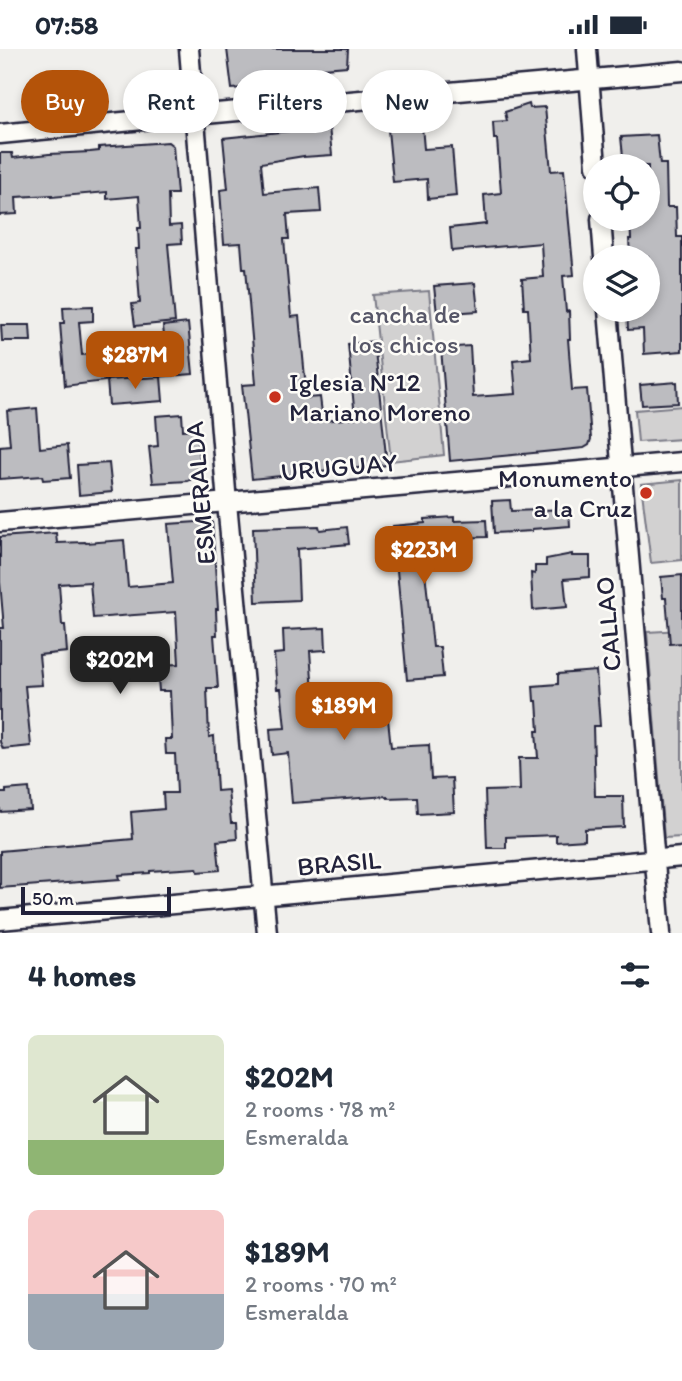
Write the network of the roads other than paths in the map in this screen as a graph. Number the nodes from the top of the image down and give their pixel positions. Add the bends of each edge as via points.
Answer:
1 (189, 49) edge
2 (587, 49) edge
3 (191, 70) edge
4 (682, 71) edge
5 (589, 80) junction
6 (219, 113) edge
7 (123, 122) edge
8 (196, 133) edge
9 (0, 134) edge
10 (595, 154) edge
11 (609, 322) edge
12 (682, 462) edge
13 (621, 468) junction
14 (227, 503) junction
15 (0, 522) edge
16 (682, 857) edge
17 (654, 860) junction
18 (264, 897) junction
19 (0, 920) edge
20 (267, 933) edge
21 (661, 933) edge

1 - 3 street, ESMERALDA
2 - 5 street
4 - 5 street
5 - 6 street
5 - 10 street
7 - 9 street
8 - 14 street, ESMERALDA
11 - 13 street, CALLAO
12 - 13 street, URUGUAY
13 - 14 street, URUGUAY
13 - 17 street, CALLAO
14 - 15 street, URUGUAY
14 - 18 street, ESMERALDA
16 - 17 street, BRASIL
17 - 18 street, BRASIL
17 - 21 street, CALLAO
18 - 19 street, BRASIL
18 - 20 street, ESMERALDA

